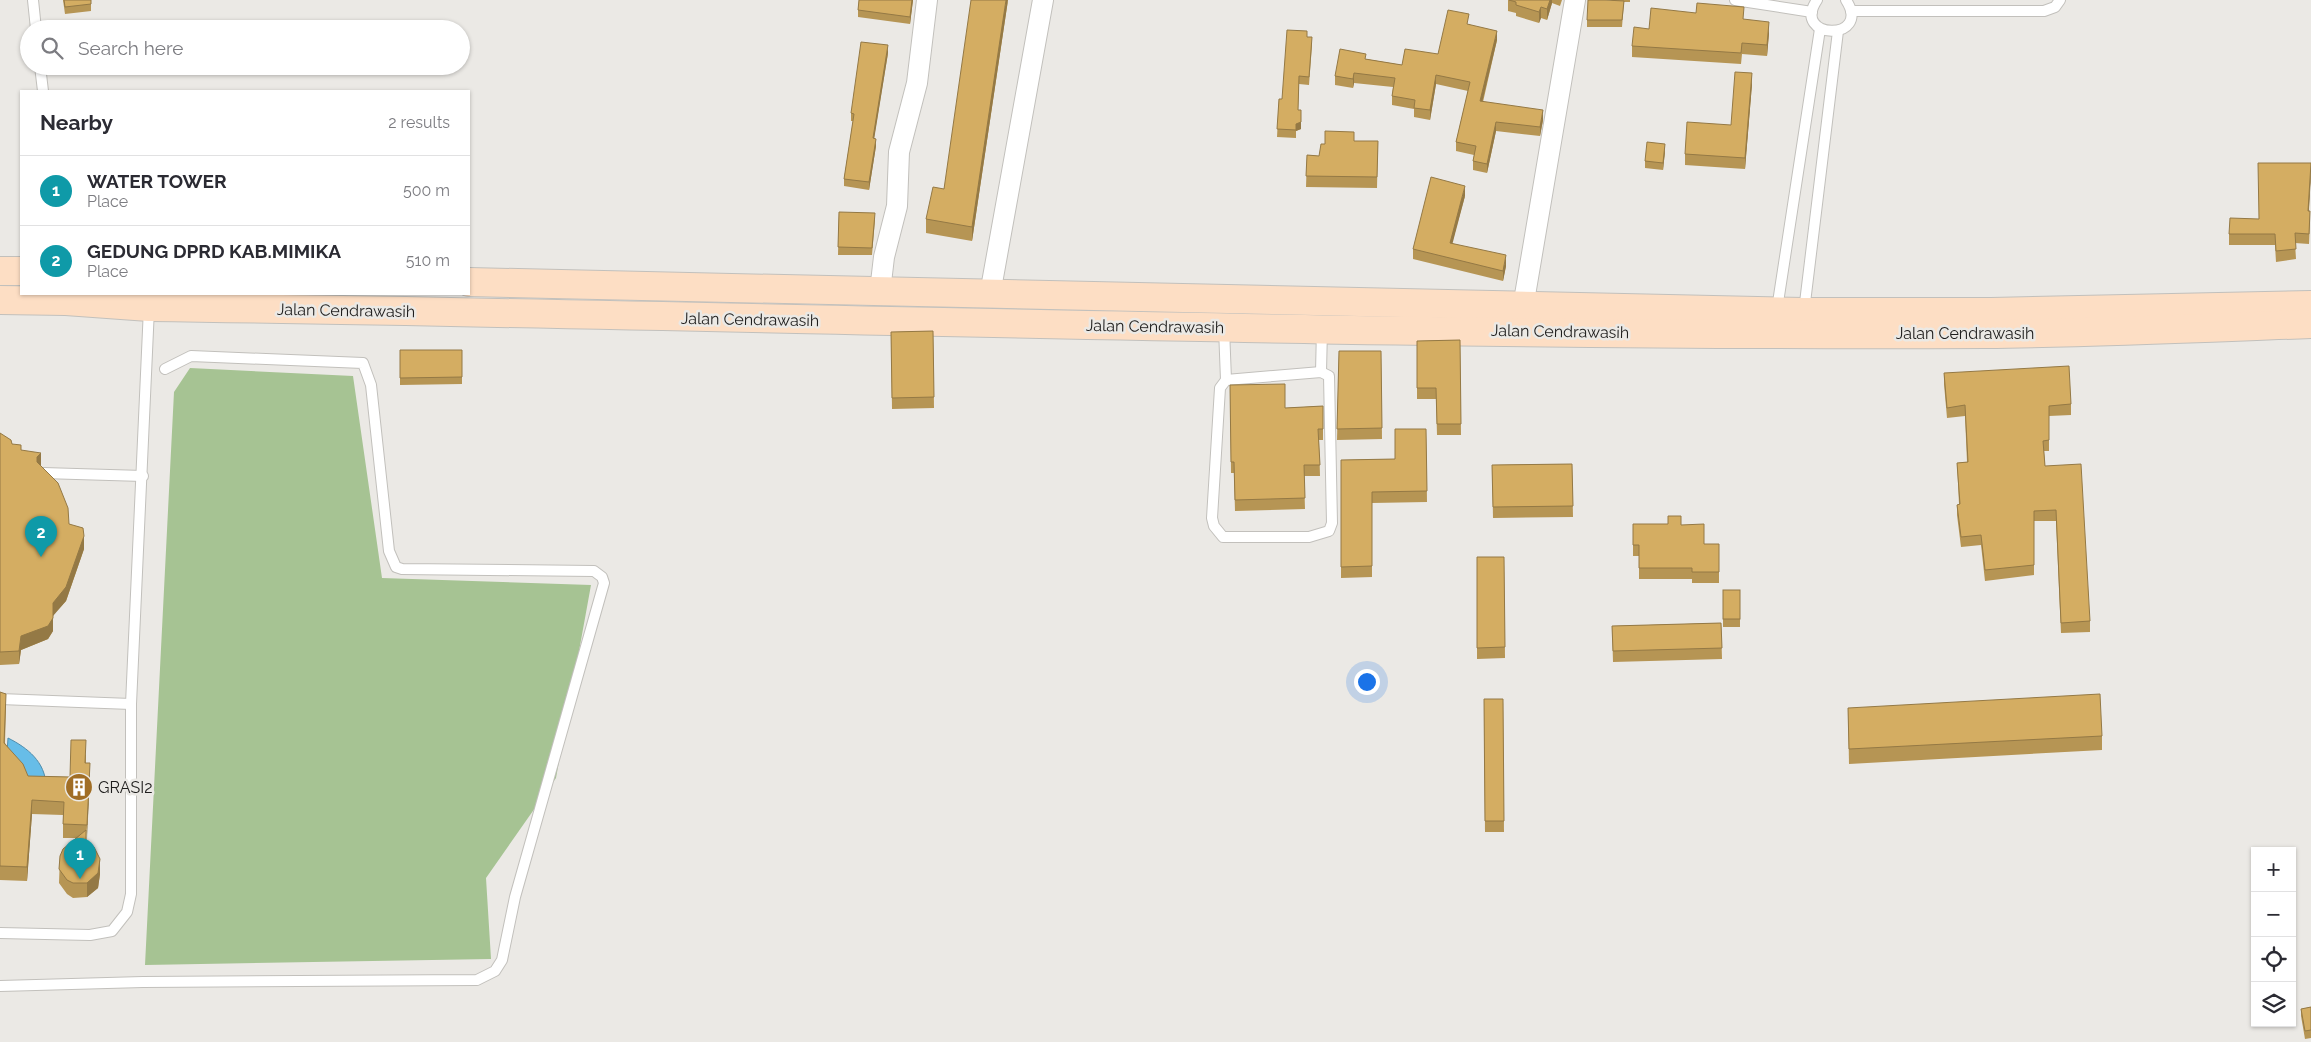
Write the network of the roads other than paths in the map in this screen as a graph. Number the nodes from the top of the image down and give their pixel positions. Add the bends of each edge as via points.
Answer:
1 (32, 0) edge
2 (927, 0) edge
3 (1043, 0) edge
4 (1576, 0) edge
5 (1736, 0) edge
6 (1817, 0) edge
7 (1846, 0) edge
8 (2060, 0) edge
9 (1851, 11) junction
10 (1812, 12) junction
11 (35, 20) edge
12 (1820, 28) junction
13 (1838, 31) junction
14 (41, 75) edge
15 (43, 90) edge
16 (0, 271) edge
17 (20, 271) edge
18 (470, 282) edge
19 (880, 291) junction
20 (990, 294) junction
21 (0, 300) edge
22 (149, 300) edge
23 (2311, 305) edge
24 (1523, 307) junction
25 (1775, 322) junction
26 (1803, 323) junction
27 (2311, 324) edge
28 (1224, 327) junction
29 (1322, 328) junction
30 (165, 369) dead end
31 (1321, 372) junction
32 (1226, 380) junction
33 (43, 472) edge
34 (143, 476) junction
35 (0, 699) edge
36 (131, 704) junction
37 (0, 933) edge
38 (0, 986) edge

1 - 11 lane
2 - 19 street via 918,83 899,152 897,206 884,257
3 - 20 street
4 - 24 street
5 - 10 lane
6 - 10 lane
7 - 9 lane
8 - 9 lane via 2055,7 2044,11
9 - 13 lane via 1848,24
10 - 12 lane
12 - 13 lane
12 - 25 lane
13 - 26 lane
14 - 15 lane
16 - 17 main road
18 - 19 main road, Jalan Cendrawasih
19 - 20 main road, Jalan Cendrawasih
20 - 24 main road, Jalan Cendrawasih
21 - 22 main road, Jalan Cendrawasih
22 - 28 main road, Jalan Cendrawasih
22 - 34 lane
23 - 26 main road, Jalan Cendrawasih via 1990,312
24 - 25 main road, Jalan Cendrawasih
25 - 26 main road, Jalan Cendrawasih
25 - 29 main road, Jalan Cendrawasih
26 - 27 main road, Jalan Cendrawasih via 1989,334
28 - 29 main road, Jalan Cendrawasih
28 - 32 lane
29 - 31 lane
30 - 38 lane via 191,356 363,363 372,385 389,551 396,567 594,571 604,583 515,897 502,960 495,971 477,980
31 - 32 lane
31 - 32 lane via 1329,376 1332,523 1329,531 1309,537 1230,538 1218,533 1214,526 1218,395
33 - 34 lane
34 - 36 lane
35 - 36 lane
36 - 37 lane via 131,894 127,912 112,931 90,935

